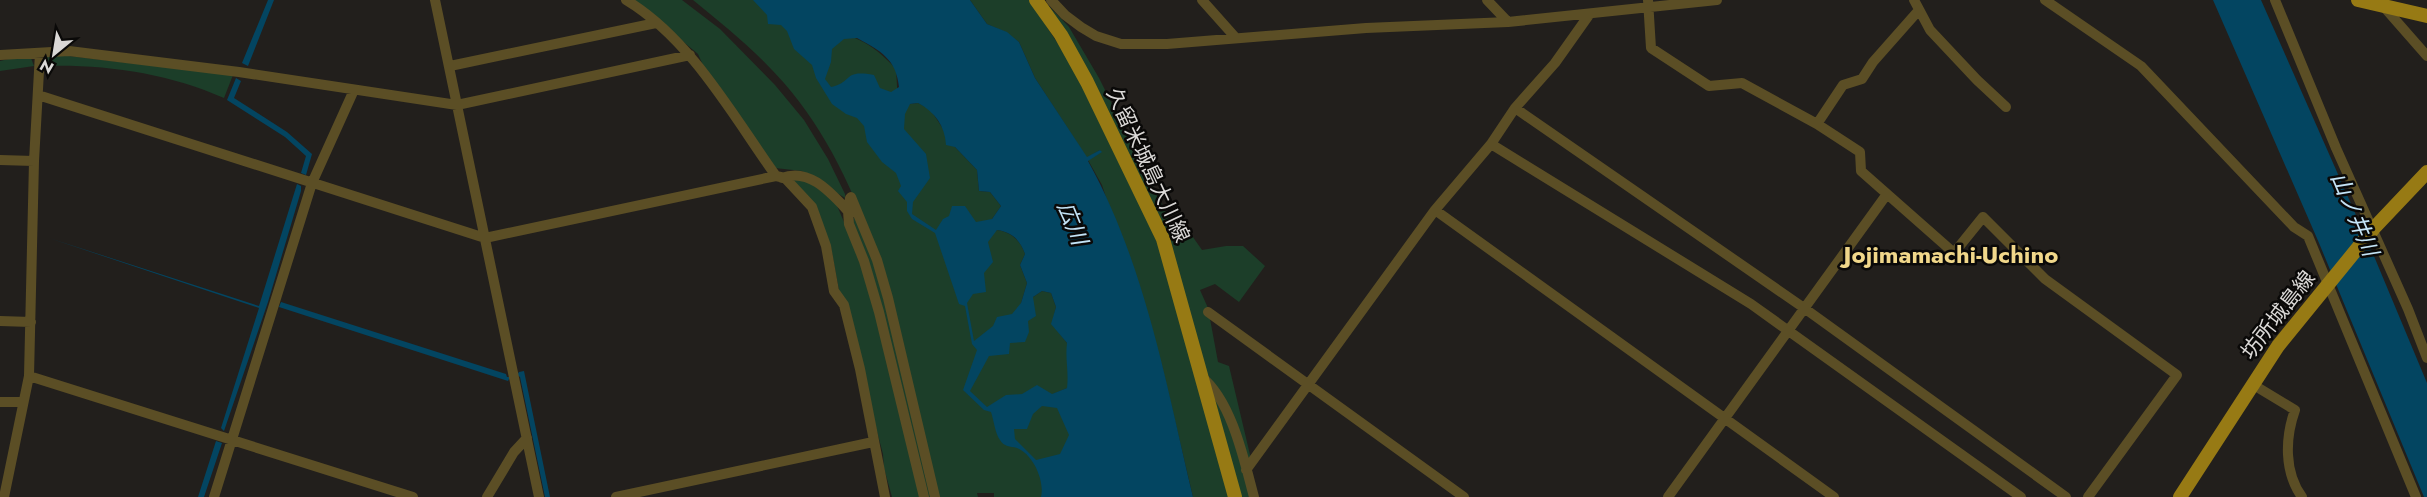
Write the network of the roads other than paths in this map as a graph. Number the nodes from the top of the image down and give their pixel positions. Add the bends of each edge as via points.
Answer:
1 (435, 0) edge
2 (626, 0) edge
3 (1036, 0) edge
4 (1051, 0) edge
5 (1202, 0) edge
6 (1487, 0) edge
7 (1717, 0) edge
8 (2045, 0) edge
9 (2275, 0) edge
10 (2358, 0) edge
11 (1648, 4) edge
12 (1917, 5) edge
13 (2384, 7) junction
14 (1588, 15) junction
15 (2427, 16) edge
16 (1508, 22) junction
17 (656, 23) junction
18 (1235, 37) junction
19 (40, 53) junction
20 (0, 55) edge
21 (690, 56) junction
22 (2427, 56) edge
23 (450, 66) junction
24 (354, 90) junction
25 (38, 95) junction
26 (457, 105) junction
27 (2006, 107) dead end
28 (1515, 108) junction
29 (1816, 124) junction
30 (1491, 144) junction
31 (0, 160) edge
32 (34, 160) junction
33 (2427, 171) edge
34 (779, 177) junction
35 (312, 183) junction
36 (1887, 194) junction
37 (1435, 210) junction
38 (848, 211) junction
39 (2372, 230) junction
40 (485, 238) junction
41 (2330, 282) junction
42 (1802, 310) junction
43 (1208, 312) dead end
44 (0, 321) edge
45 (31, 322) junction
46 (1789, 328) junction
47 (2427, 358) edge
48 (29, 376) junction
49 (1202, 376) junction
50 (2252, 384) junction
51 (1309, 385) junction
52 (0, 402) edge
53 (23, 402) junction
54 (1725, 417) junction
55 (527, 438) junction
56 (232, 440) junction
57 (873, 442) junction
58 (1246, 470) junction
59 (4, 497) edge
60 (214, 497) edge
61 (413, 497) edge
62 (487, 497) edge
63 (539, 497) edge
64 (616, 497) edge
65 (885, 497) edge
66 (924, 497) edge
67 (935, 497) edge
68 (1235, 497) edge
69 (1254, 497) edge
70 (1464, 497) edge
71 (1668, 497) edge
72 (1834, 497) edge
73 (2021, 497) edge
74 (2066, 497) edge
75 (2088, 497) edge
76 (2180, 497) edge
77 (2302, 497) edge
78 (2416, 497) edge

1 - 23 street
2 - 17 street
3 - 49 main road, 久留米城島大川線 via 1087,82 1163,239
4 - 18 street via 1081,27 1121,44
5 - 18 street
6 - 16 street
7 - 11 street
8 - 41 street via 2141,66 2308,236
9 - 39 street
10 - 13 main road
11 - 14 street
11 - 29 street via 1650,48 1709,86 1742,82
12 - 27 street via 1930,30
12 - 29 street via 1862,79 1843,85
13 - 15 main road
13 - 22 street
14 - 16 street
14 - 28 street via 1556,63
16 - 18 street
17 - 21 street
17 - 23 street
19 - 20 street
19 - 24 street via 69,51
19 - 25 street
21 - 26 street
21 - 34 street
23 - 26 street
24 - 26 street
24 - 35 street
25 - 32 street
25 - 35 street
26 - 40 street
28 - 30 street
28 - 42 street
29 - 36 street via 1860,152 1861,171
30 - 37 street
30 - 46 street
31 - 32 street
32 - 45 street
33 - 39 main road, 坊所城島線
34 - 38 street via 807,177
34 - 40 street
34 - 57 street via 812,207 826,246 834,291 844,305 860,369
35 - 40 street
35 - 56 street
36 - 42 street
36 - 75 street via 1954,253 1983,218 2045,279 2177,375
37 - 51 street
37 - 54 street
38 - 66 street via 882,323
38 - 67 street via 850,197 877,260 888,298
39 - 41 main road, 坊所城島線
39 - 47 street
40 - 55 street
41 - 50 main road, 坊所城島線 via 2277,346
41 - 78 street
42 - 46 street
42 - 74 street
43 - 51 street
44 - 45 street
45 - 48 street
46 - 54 street
46 - 73 street
48 - 53 street
48 - 56 street
49 - 58 street via 1210,383 1236,431
49 - 68 main road, 久留米城島大川線
50 - 76 main road, 坊所城島線
50 - 77 street via 2295,410 2288,461
51 - 58 street
51 - 70 street
52 - 53 street
53 - 59 street
54 - 71 street
54 - 72 street
55 - 62 street
55 - 63 street
56 - 60 street
56 - 61 street
57 - 64 street
57 - 65 street
58 - 69 street

